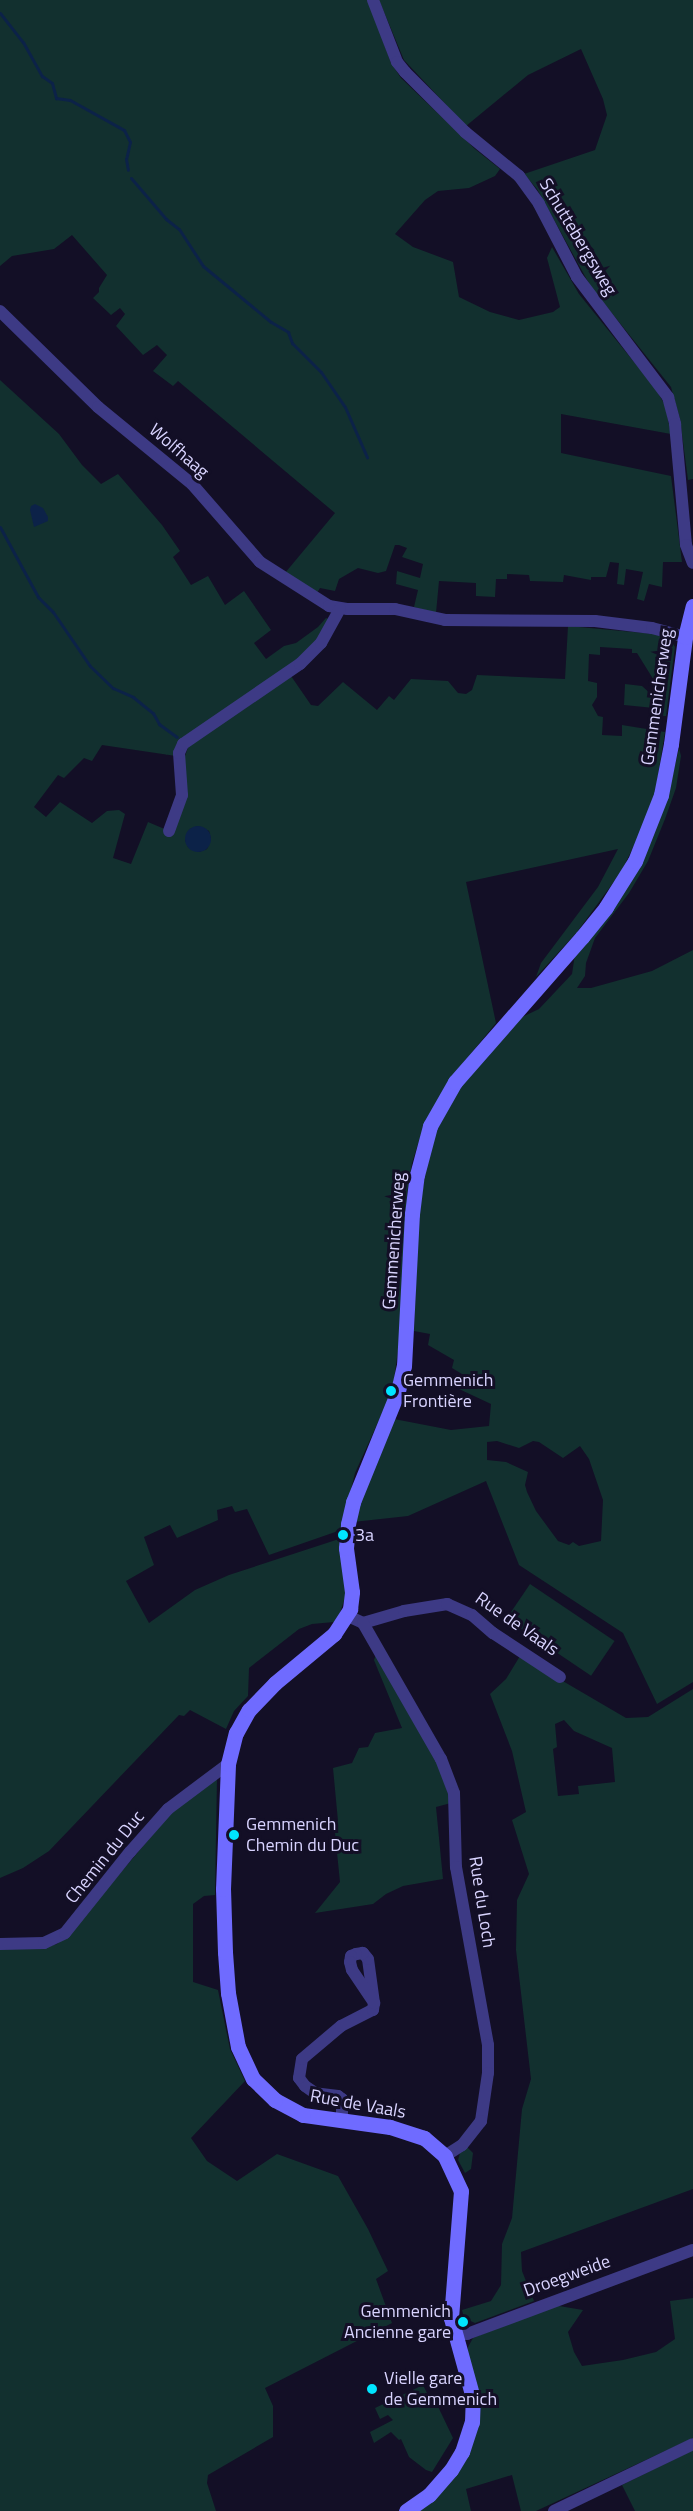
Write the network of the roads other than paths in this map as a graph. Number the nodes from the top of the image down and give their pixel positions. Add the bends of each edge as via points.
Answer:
1 (373, 0) edge
2 (0, 311) edge
3 (693, 563) edge
4 (693, 606) edge
5 (340, 609) junction
6 (685, 637) junction
7 (170, 831) dead end
8 (348, 1616) junction
9 (363, 1623) junction
10 (560, 1677) dead end
11 (228, 1764) junction
12 (0, 1944) edge
13 (374, 2003) dead end
14 (342, 2121) junction
15 (445, 2156) junction
16 (693, 2250) edge
17 (454, 2334) junction
18 (693, 2445) edge
19 (406, 2511) edge
20 (554, 2511) edge

1 - 3 street, Schuttebergsweg via 397,62 465,132 519,176 539,204 577,277 665,391 673,412 686,545
2 - 5 street, Wolfhaag via 98,407 192,484 260,562 310,596
4 - 6 main road, Gemmenicherweg
5 - 6 street, Wolfhaag via 395,609 446,620 588,620 652,628
5 - 7 street via 321,643 300,664 183,744 179,753 182,795
6 - 8 main road, Gemmenicherweg via 661,795 635,861 606,907 568,955 467,1068 430,1126 412,1214 405,1366 395,1402 350,1513 346,1542 352,1592
8 - 9 street
8 - 11 main road, Rue de Vaals via 334,1634 249,1710 236,1733
9 - 10 street, Rue de Vaals via 447,1604 472,1615
9 - 15 street, Rue du Loch via 441,1759 454,1793 456,1867 488,2045 488,2073 482,2121 462,2145
11 - 12 street, Chemin du Duc via 168,1809 65,1933 44,1943
11 - 14 main road, Rue de Vaals via 225,1952 238,2047 253,2079 275,2100 303,2115
13 - 14 street via 370,2013 341,2026 302,2059 300,2078 305,2086 315,2093 342,2099
14 - 15 main road, Rue de Vaals via 411,2132
15 - 17 main road, Rue de Vaals via 461,2191 451,2306
16 - 17 street, Droegweide via 467,2334
17 - 19 main road, Rue de Vaals via 471,2390 472,2422 451,2470 429,2495
18 - 20 street

